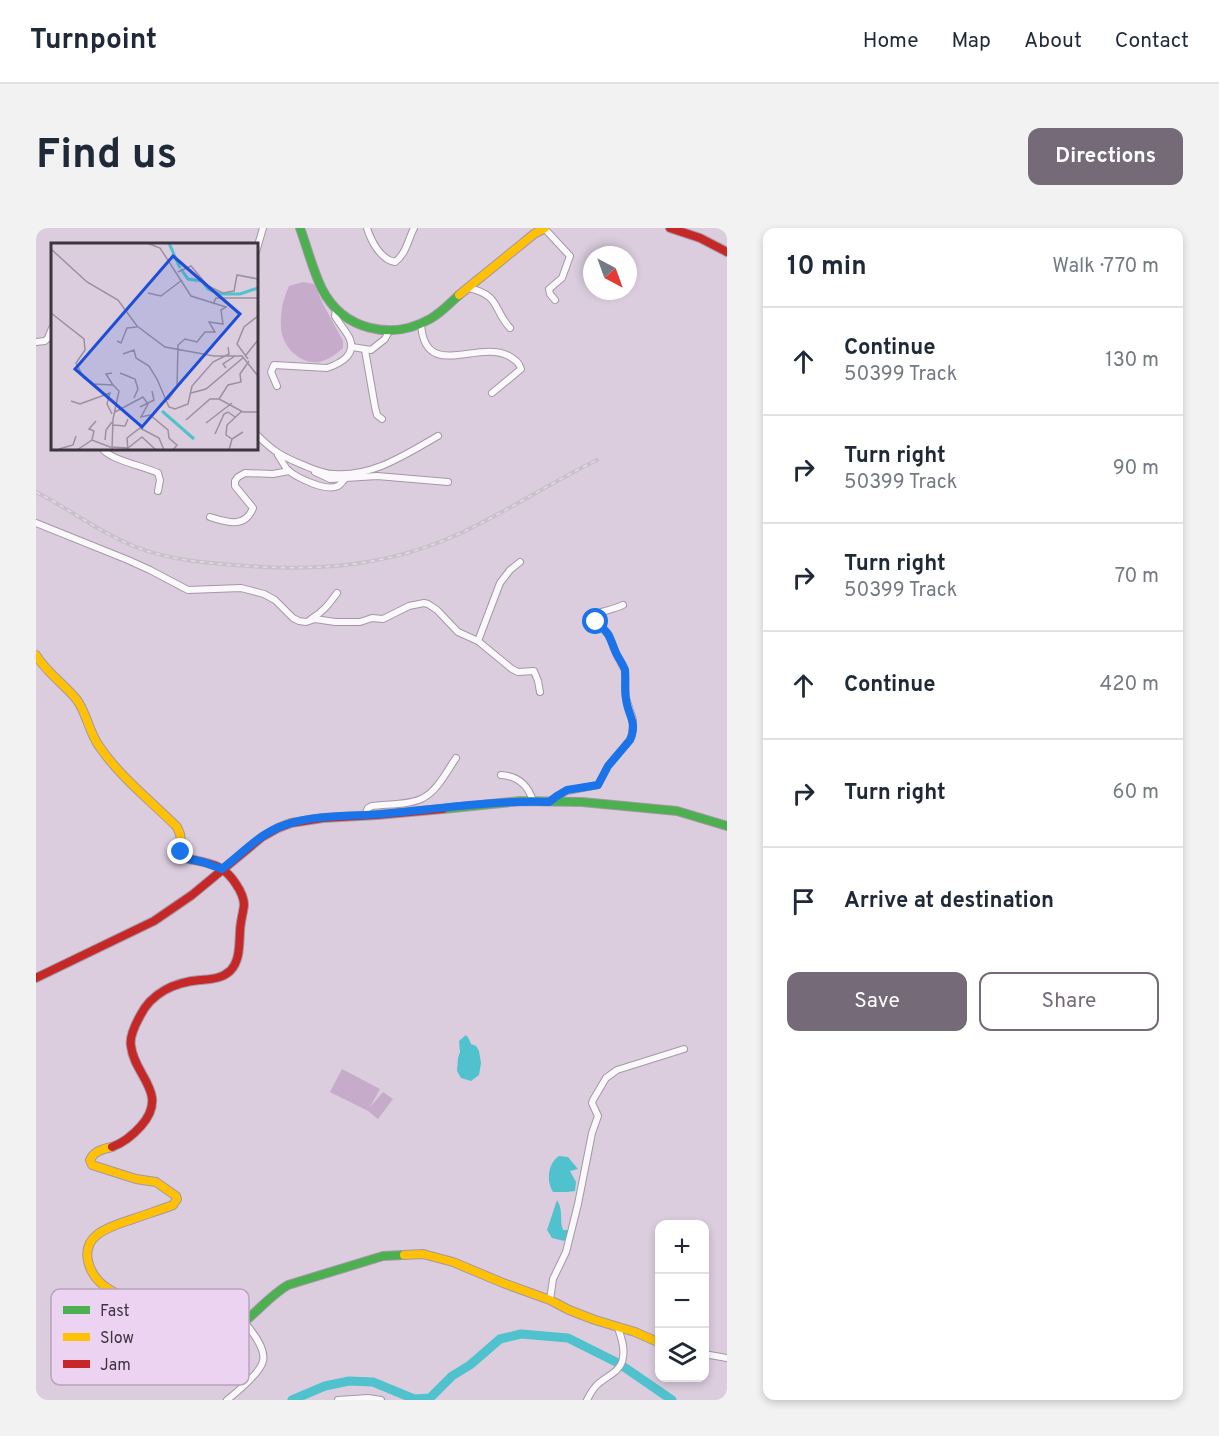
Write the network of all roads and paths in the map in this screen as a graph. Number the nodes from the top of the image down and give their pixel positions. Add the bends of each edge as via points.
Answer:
1 (263, 228) edge
2 (300, 228) edge
3 (367, 228) edge
4 (414, 228) edge
5 (545, 228) edge
6 (670, 228) edge
7 (258, 245) edge
8 (727, 252) edge
9 (469, 288) junction
10 (555, 300) dead end
11 (336, 308) junction
12 (421, 324) junction
13 (510, 328) dead end
14 (51, 330) edge
15 (389, 331) junction
16 (36, 342) edge
17 (352, 347) junction
18 (365, 350) junction
19 (277, 386) dead end
20 (492, 393) dead end
21 (382, 419) dead end
22 (258, 436) edge
23 (438, 436) dead end
24 (103, 450) edge
25 (278, 454) junction
26 (310, 468) junction
27 (289, 471) junction
28 (344, 480) junction
29 (448, 482) dead end
30 (158, 491) dead end
31 (210, 517) dead end
32 (36, 523) edge
33 (520, 562) dead end
34 (337, 593) dead end
35 (623, 605) dead end
36 (306, 622) junction
37 (478, 640) junction
38 (36, 655) edge
39 (540, 692) dead end
40 (456, 758) dead end
41 (501, 775) dead end
42 (533, 801) junction
43 (549, 802) junction
44 (365, 815) junction
45 (727, 826) edge
46 (222, 869) junction
47 (36, 978) edge
48 (684, 1049) dead end
49 (112, 1289) edge
50 (550, 1300) junction
51 (249, 1317) edge
52 (249, 1328) edge
53 (618, 1328) junction
54 (655, 1341) edge
55 (709, 1355) edge
56 (727, 1358) edge
57 (249, 1379) edge
58 (243, 1385) edge
59 (227, 1400) edge
60 (338, 1400) edge
61 (381, 1400) edge
62 (587, 1400) edge

1 - 7 street
2 - 11 street via 322,289
3 - 4 street via 391,262 400,259
5 - 9 street
5 - 10 street via 570,256 562,278 549,289
6 - 8 street
9 - 12 street
9 - 13 street via 494,300
11 - 15 street via 359,325
11 - 17 street via 335,316
12 - 15 street
12 - 20 street via 424,340 439,356 491,352 516,361 521,369
14 - 16 street via 45,341
15 - 18 street via 378,345
17 - 18 street
17 - 19 street via 345,360 327,368 274,365
18 - 21 street via 375,407
22 - 25 street
23 - 26 street via 368,471 332,474
24 - 30 street via 158,473
25 - 26 street
25 - 27 street
26 - 28 street via 325,478
27 - 28 street via 327,489
27 - 31 street via 245,473 238,477 235,486 253,508 250,514 234,523
28 - 29 street via 377,477
32 - 36 street via 128,560 188,590 241,588 264,594 293,618
33 - 37 street via 500,583
34 - 36 street via 323,611
35 - 43 street via 590,617 609,635 625,670 632,735 598,785 567,790
36 - 37 street via 383,619 424,603 437,610 458,632
37 - 39 street via 512,669 534,671
38 - 46 street via 77,701 100,748 177,826 183,857
40 - 44 street via 436,787 422,799 372,806
41 - 42 street via 515,778 530,790
42 - 43 street
42 - 44 street
43 - 45 street via 677,812
44 - 46 street via 291,823 262,837
46 - 47 street via 154,921
46 - 49 street via 239,889 244,905 235,965 220,978 194,980 169,988 146,1005 129,1042 149,1085 150,1114 128,1138 91,1156 92,1165 156,1182 177,1199 172,1205 106,1228 92,1238 87,1254 93,1274
48 - 50 street via 617,1070 606,1078 593,1100 598,1116 566,1252 553,1279
50 - 51 street via 453,1262 414,1253 383,1256 288,1285
50 - 53 street
52 - 57 street via 263,1362
53 - 54 street
53 - 62 street via 624,1354 622,1363 596,1386
55 - 56 street
58 - 59 street
60 - 61 street

